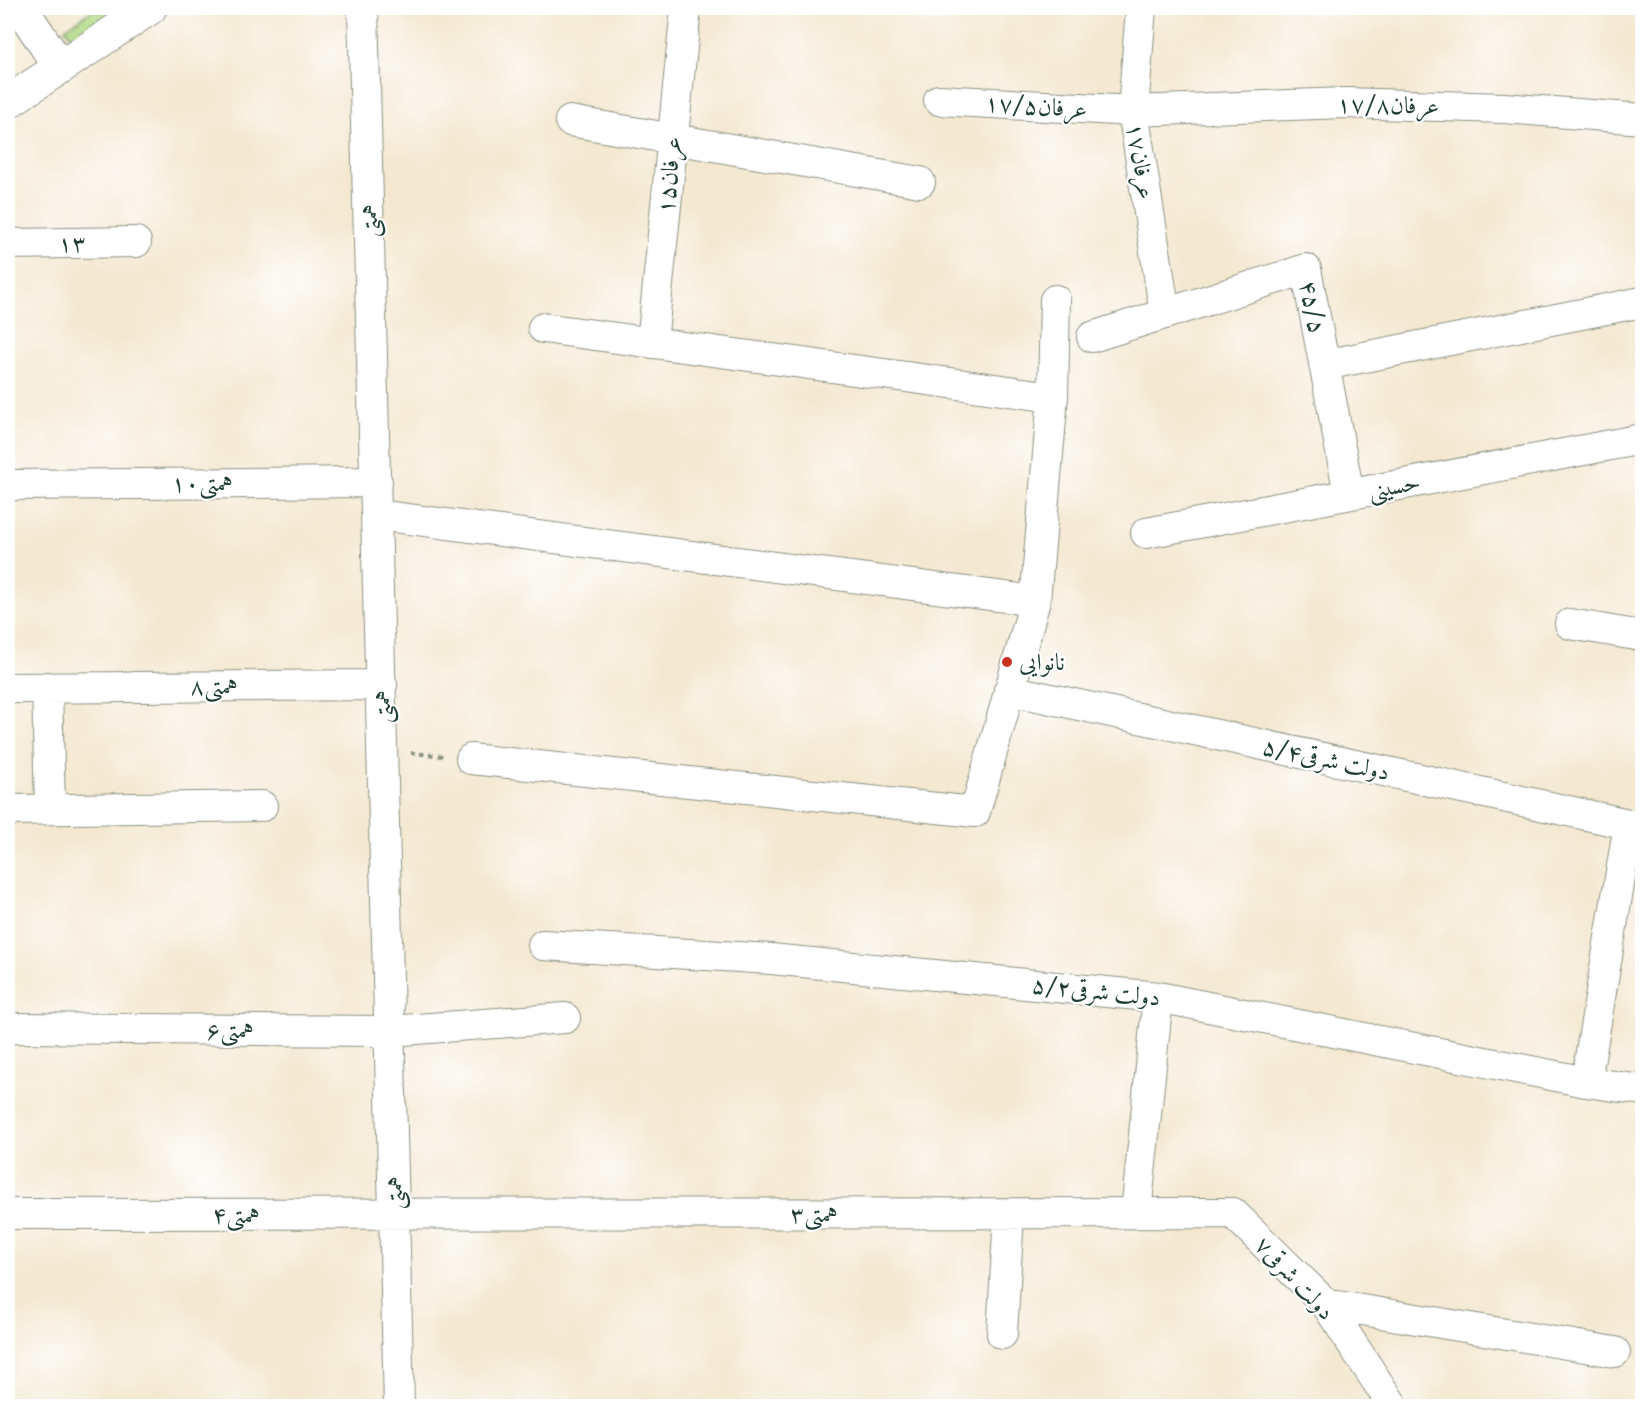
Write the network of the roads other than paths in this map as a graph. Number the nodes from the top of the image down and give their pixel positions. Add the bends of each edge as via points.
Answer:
1 (21, 8) edge
2 (150, 8) edge
3 (363, 8) edge
4 (686, 8) edge
5 (1141, 8) edge
6 (8, 17) edge
7 (60, 67) junction
8 (939, 99) dead end
9 (8, 102) edge
10 (1133, 111) junction
11 (1642, 119) edge
12 (570, 121) dead end
13 (673, 139) junction
14 (920, 182) dead end
15 (136, 242) dead end
16 (8, 244) edge
17 (1055, 300) dead end
18 (1642, 302) edge
19 (1165, 314) junction
20 (543, 328) dead end
21 (1092, 337) dead end
22 (652, 343) junction
23 (1324, 364) junction
24 (1053, 397) junction
25 (1642, 439) edge
26 (377, 482) junction
27 (17, 485) edge
28 (1349, 494) junction
29 (378, 515) junction
30 (1146, 533) dead end
31 (1035, 601) junction
32 (1570, 624) dead end
33 (1642, 636) edge
34 (382, 685) junction
35 (46, 687) junction
36 (8, 688) edge
37 (1009, 690) junction
38 (471, 759) road end
39 (262, 806) dead end
40 (50, 809) junction
41 (8, 810) edge
42 (1636, 826) edge
43 (543, 945) dead end
44 (1158, 997) junction
45 (565, 1018) dead end
46 (8, 1028) edge
47 (390, 1031) junction
48 (1586, 1082) junction
49 (1642, 1089) edge
50 (1136, 1213) junction
51 (1233, 1213) joint
52 (8, 1214) edge
53 (1009, 1214) junction
54 (395, 1215) junction
55 (1326, 1304) junction
56 (1002, 1334) dead end
57 (1615, 1352) dead end
58 (399, 1407) edge
59 (1393, 1407) edge

1 - 6 street
1 - 7 street
2 - 7 street
3 - 26 street, همتی
4 - 13 street, ۱۵عرفان
5 - 10 street, ۱۷عرفان
7 - 9 street
8 - 10 street, ۱۷/۵عرفان
10 - 11 street, ۱۷/۸عرفان via 1345,103 1504,108
10 - 19 street, ۱۷عرفان
12 - 13 street
13 - 14 street
13 - 22 street, ۱۵عرفان
15 - 16 street, ۱۳
17 - 24 street
18 - 23 street
19 - 21 street, ۴۵/۵
19 - 23 street, ۴۵/۵ via 1306,269
20 - 22 street
22 - 24 street
23 - 28 street, ۴۵/۵
24 - 31 street
25 - 28 street, حسینی
26 - 27 street, ۱۰همتی
26 - 29 street, همتی
28 - 30 street, حسینی
29 - 31 street
29 - 34 street, همتی
31 - 37 street
32 - 33 street
34 - 35 street, همتی۸
34 - 47 street, همتی
35 - 36 street, همتی۸
35 - 40 street
37 - 38 street via 975,812
37 - 42 street, ۵/۴دولت شرقی
39 - 40 street
40 - 41 street
42 - 48 street
43 - 44 street, ۵/۲دولت شرقی via 771,959
44 - 48 street, ۵/۲دولت شرقی
44 - 50 street
45 - 47 street, ۶همتی
46 - 47 street, ۶همتی
47 - 54 street, همتی
48 - 49 street, ۵/۲دولت شرقی
50 - 51 street, ۳همتی
50 - 53 street, ۳همتی
51 - 55 street, ۷دولت شرقی
52 - 54 street, ۴همتی
53 - 54 street, ۳همتی
53 - 56 street
54 - 58 street, همتی
55 - 57 street
55 - 59 street, ۷دولت شرقی

